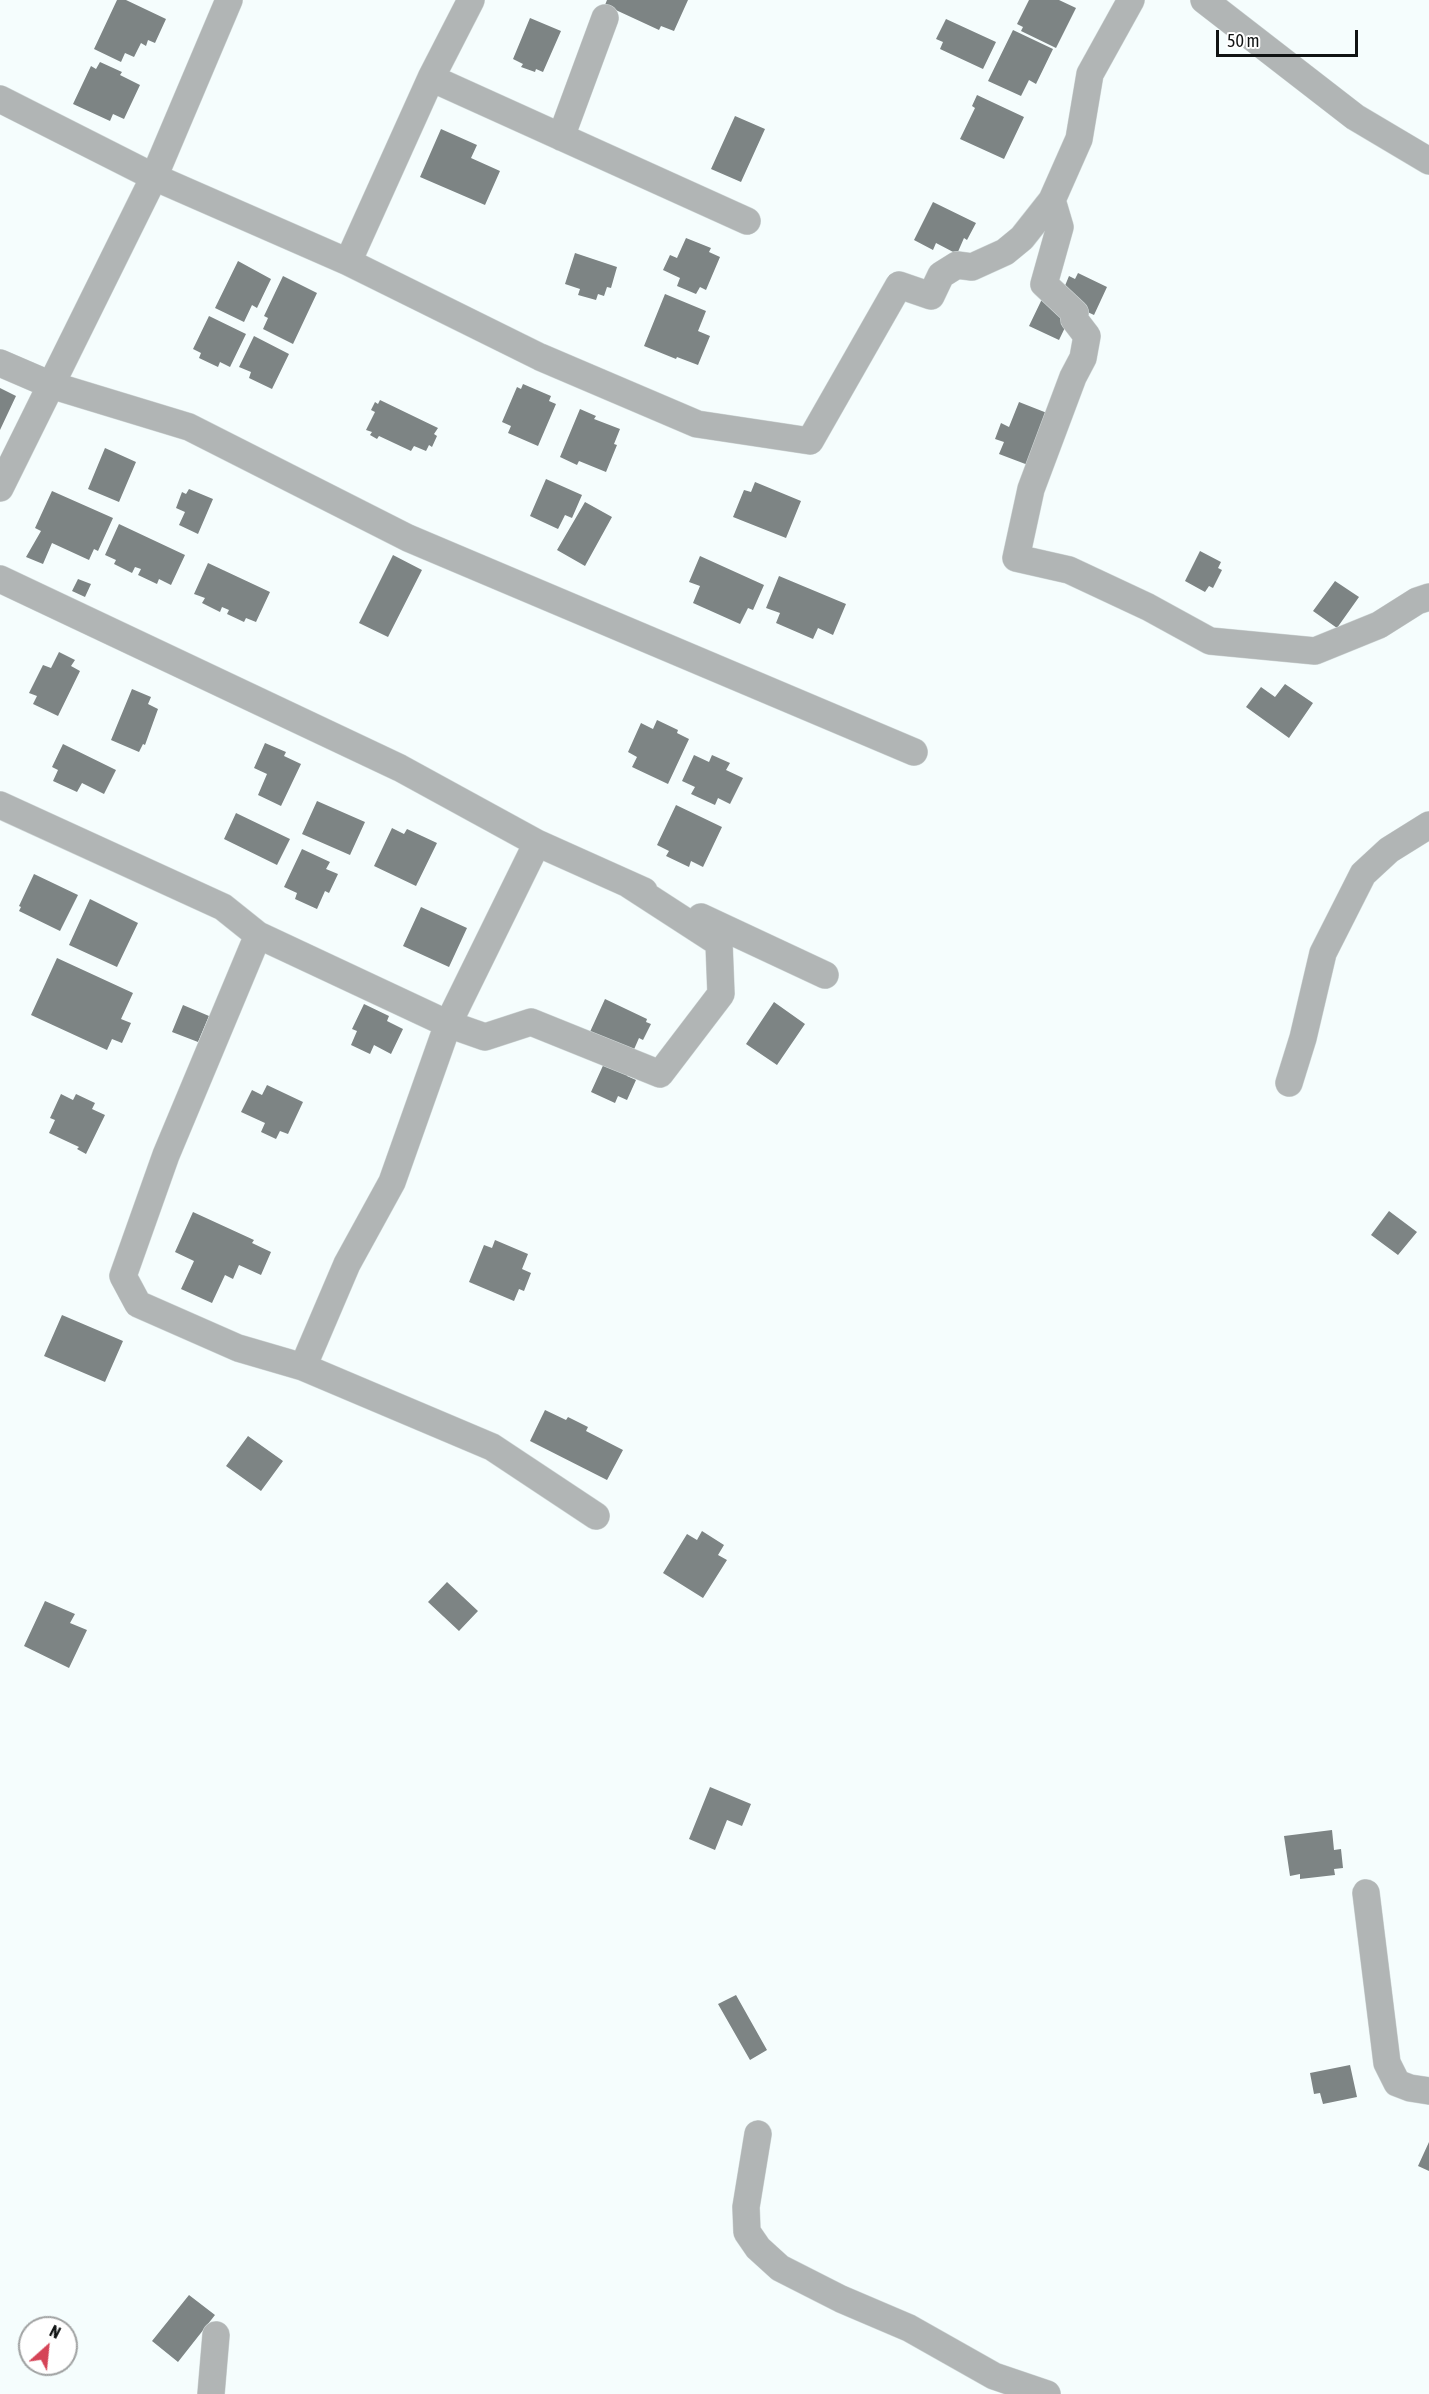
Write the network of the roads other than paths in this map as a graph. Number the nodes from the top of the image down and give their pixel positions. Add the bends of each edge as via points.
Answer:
1 (229, 0) edge
2 (471, 0) edge
3 (1131, 0) edge
4 (1204, 0) edge
5 (605, 18) dead end
6 (431, 78) junction
7 (0, 99) edge
8 (561, 137) junction
9 (1429, 160) edge
10 (154, 177) junction
11 (1052, 200) junction
12 (747, 221) dead end
13 (348, 262) junction
14 (0, 363) edge
15 (51, 385) junction
16 (0, 488) edge
17 (0, 579) edge
18 (1429, 597) edge
19 (914, 752) dead end
20 (0, 805) edge
21 (1429, 825) edge
22 (537, 843) junction
23 (628, 884) junction
24 (258, 935) junction
25 (825, 975) dead end
26 (448, 1024) junction
27 (1289, 1083) dead end
28 (303, 1367) junction
29 (596, 1516) dead end
30 (1366, 1893) dead end
31 (1429, 2091) edge
32 (758, 2134) dead end
33 (216, 2335) dead end
34 (211, 2394) edge
35 (1047, 2394) edge

1 - 10 street
2 - 6 street
3 - 11 street via 1090,74 1079,139
4 - 9 street via 1355,117
5 - 8 street
6 - 8 street
6 - 13 street
7 - 10 street
8 - 12 street
10 - 13 street
10 - 15 street
11 - 13 street via 1022,238 1005,252 972,267 957,265 941,275 931,296 898,285 810,441 697,424 540,357
11 - 18 street via 1060,226 1044,284 1075,313 1074,319 1088,336 1031,489 1016,558 1069,570 1210,641 1315,651 1379,625
14 - 15 street
15 - 16 street
15 - 19 street via 189,427 408,538
17 - 22 street via 400,768
20 - 24 street via 223,908
21 - 27 street via 1389,850 1363,874 1323,953
22 - 23 street
22 - 26 street
23 - 25 street
23 - 26 street via 719,943 721,994 660,1074 531,1022 484,1037
24 - 26 street
24 - 28 street via 166,1155 123,1276 138,1304 238,1348
26 - 28 street via 392,1182 347,1264
28 - 29 street via 492,1447
30 - 31 street via 1387,2063 1397,2083
32 - 35 street via 746,2207 747,2232 780,2268 909,2328 994,2376
33 - 34 street

